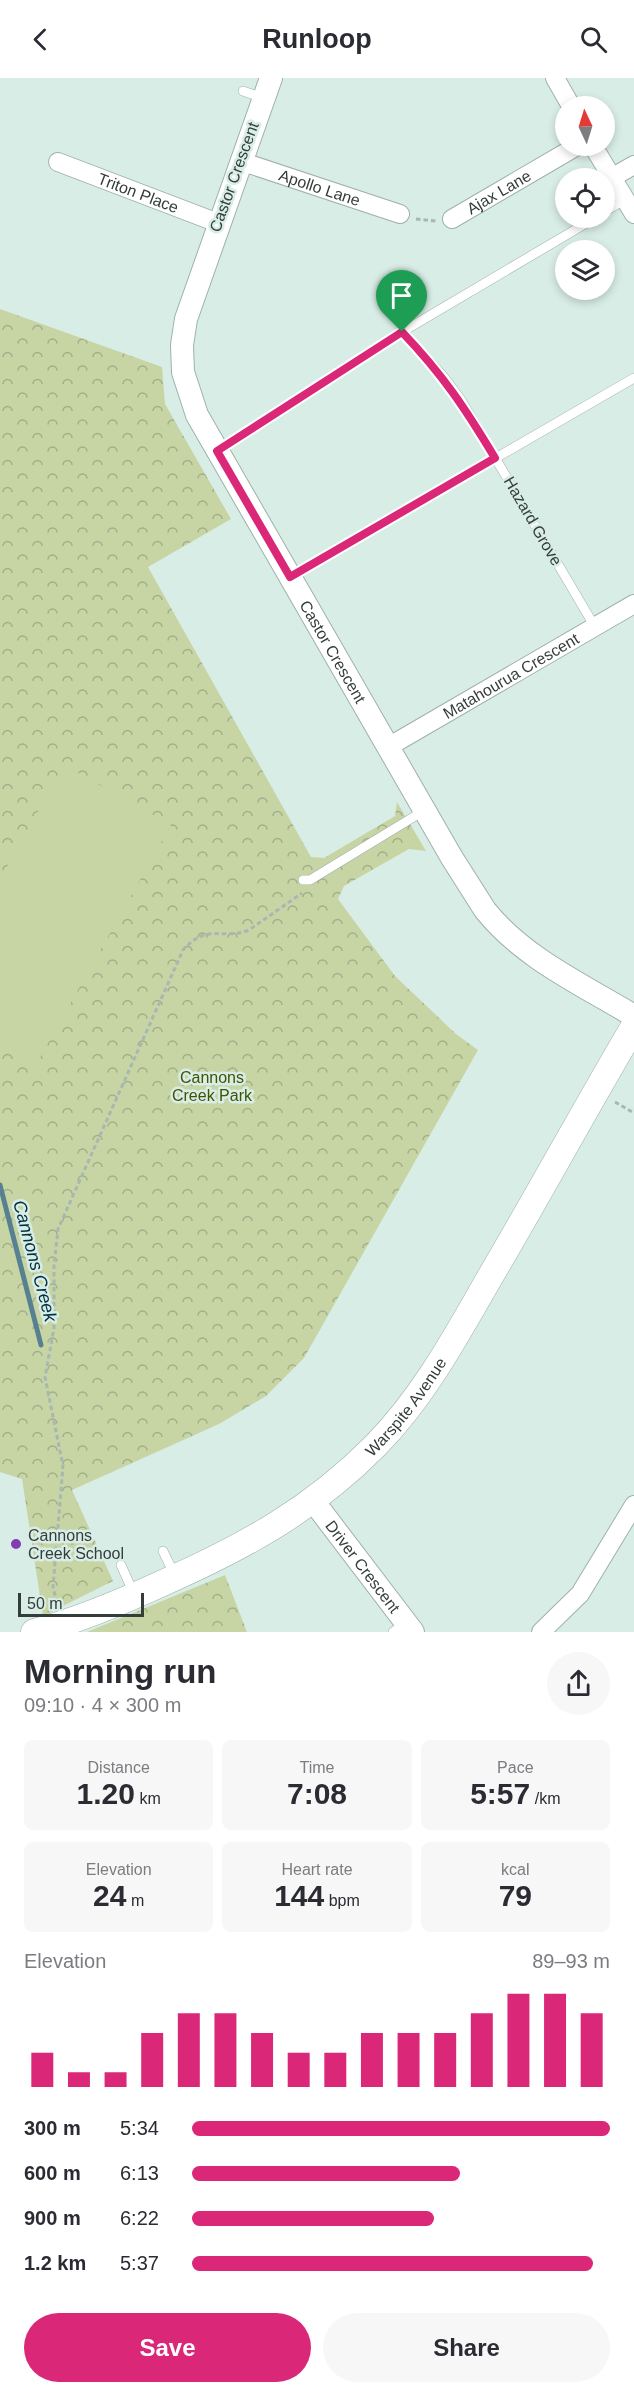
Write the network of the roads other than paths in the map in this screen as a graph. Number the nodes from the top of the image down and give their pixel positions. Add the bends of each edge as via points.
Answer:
1 (555, 78) edge
2 (259, 89) edge
3 (565, 96) edge
4 (560, 156) edge
5 (240, 161) junction
6 (58, 162) dead end
7 (634, 165) edge
8 (615, 176) edge
9 (615, 180) edge
10 (630, 206) edge
11 (615, 209) edge
12 (400, 214) road end
13 (452, 219) road end
14 (218, 223) junction
15 (578, 228) edge
16 (402, 332) junction
17 (634, 378) edge
18 (217, 451) junction
19 (495, 458) junction
20 (290, 577) junction
21 (634, 604) edge
22 (594, 627) junction
23 (388, 747) junction
24 (425, 810) junction
25 (303, 880) road end
26 (634, 1016) edge
27 (634, 1026) edge
28 (314, 1502) junction
29 (634, 1505) edge
30 (163, 1551) dead end
31 (121, 1565) dead end
32 (175, 1578) junction
33 (135, 1596) junction
34 (68, 1627) edge
35 (404, 1629) edge
36 (34, 1632) edge
37 (541, 1632) edge

1 - 3 street
2 - 5 street, Castor Crescent
4 - 13 street, Ajax Lane
5 - 12 street, Apollo Lane
5 - 14 street, Castor Crescent
6 - 14 street, Triton Place
7 - 8 street
9 - 10 street
10 - 11 lane
14 - 18 street, Castor Crescent via 194,290 182,345 183,372 190,397
15 - 16 lane
16 - 18 lane
16 - 19 lane, Hazard Grove via 461,400
17 - 19 lane
18 - 20 street, Castor Crescent
19 - 20 lane
19 - 22 lane, Hazard Grove
20 - 23 street, Castor Crescent
21 - 22 street, Matahourua Crescent
22 - 23 street, Matahourua Crescent
23 - 24 street, Castor Crescent
24 - 25 lane via 310,880
24 - 26 street, Castor Crescent via 498,927 527,951
27 - 28 main road, Warspite Avenue via 430,1379 377,1444
28 - 32 main road, Warspite Avenue via 269,1532
28 - 35 street, Driver Crescent
29 - 37 street via 580,1594
30 - 32 lane
31 - 33 lane
32 - 33 main road, Warspite Avenue
33 - 34 main road, Warspite Avenue
34 - 36 main road, Warspite Avenue

